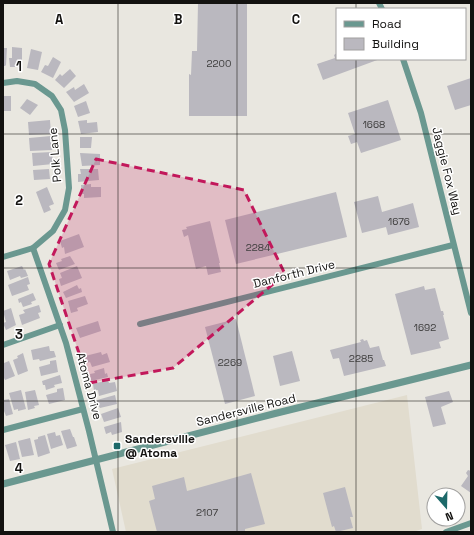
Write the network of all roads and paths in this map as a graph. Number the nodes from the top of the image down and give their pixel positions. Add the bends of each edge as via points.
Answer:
1 (403, 60) edge
2 (3, 83) edge
3 (453, 245) junction
4 (33, 248) junction
5 (3, 258) edge
6 (471, 313) edge
7 (60, 324) junction
8 (140, 324) dead end
9 (3, 345) edge
10 (471, 366) edge
11 (83, 409) junction
12 (3, 430) edge
13 (96, 461) junction
14 (3, 484) edge
15 (471, 523) edge
16 (113, 532) edge
17 (446, 532) edge

1 - 3 street, Jaggie Fox Way via 421,113
2 - 4 street, Polk Lane via 17,81 35,84 52,96 61,110 65,130 69,188 64,210 53,231
3 - 6 street, Jaggie Fox Way
3 - 8 street, Danforth Drive
4 - 5 street, Polk Lane
4 - 7 street, Atoma Drive
7 - 9 street
7 - 11 street, Atoma Drive
10 - 13 street, Sandersville Road
11 - 12 street
11 - 13 street, Atoma Drive
13 - 14 street, Sandersville Road
13 - 16 street, Atoma Drive
15 - 17 street

